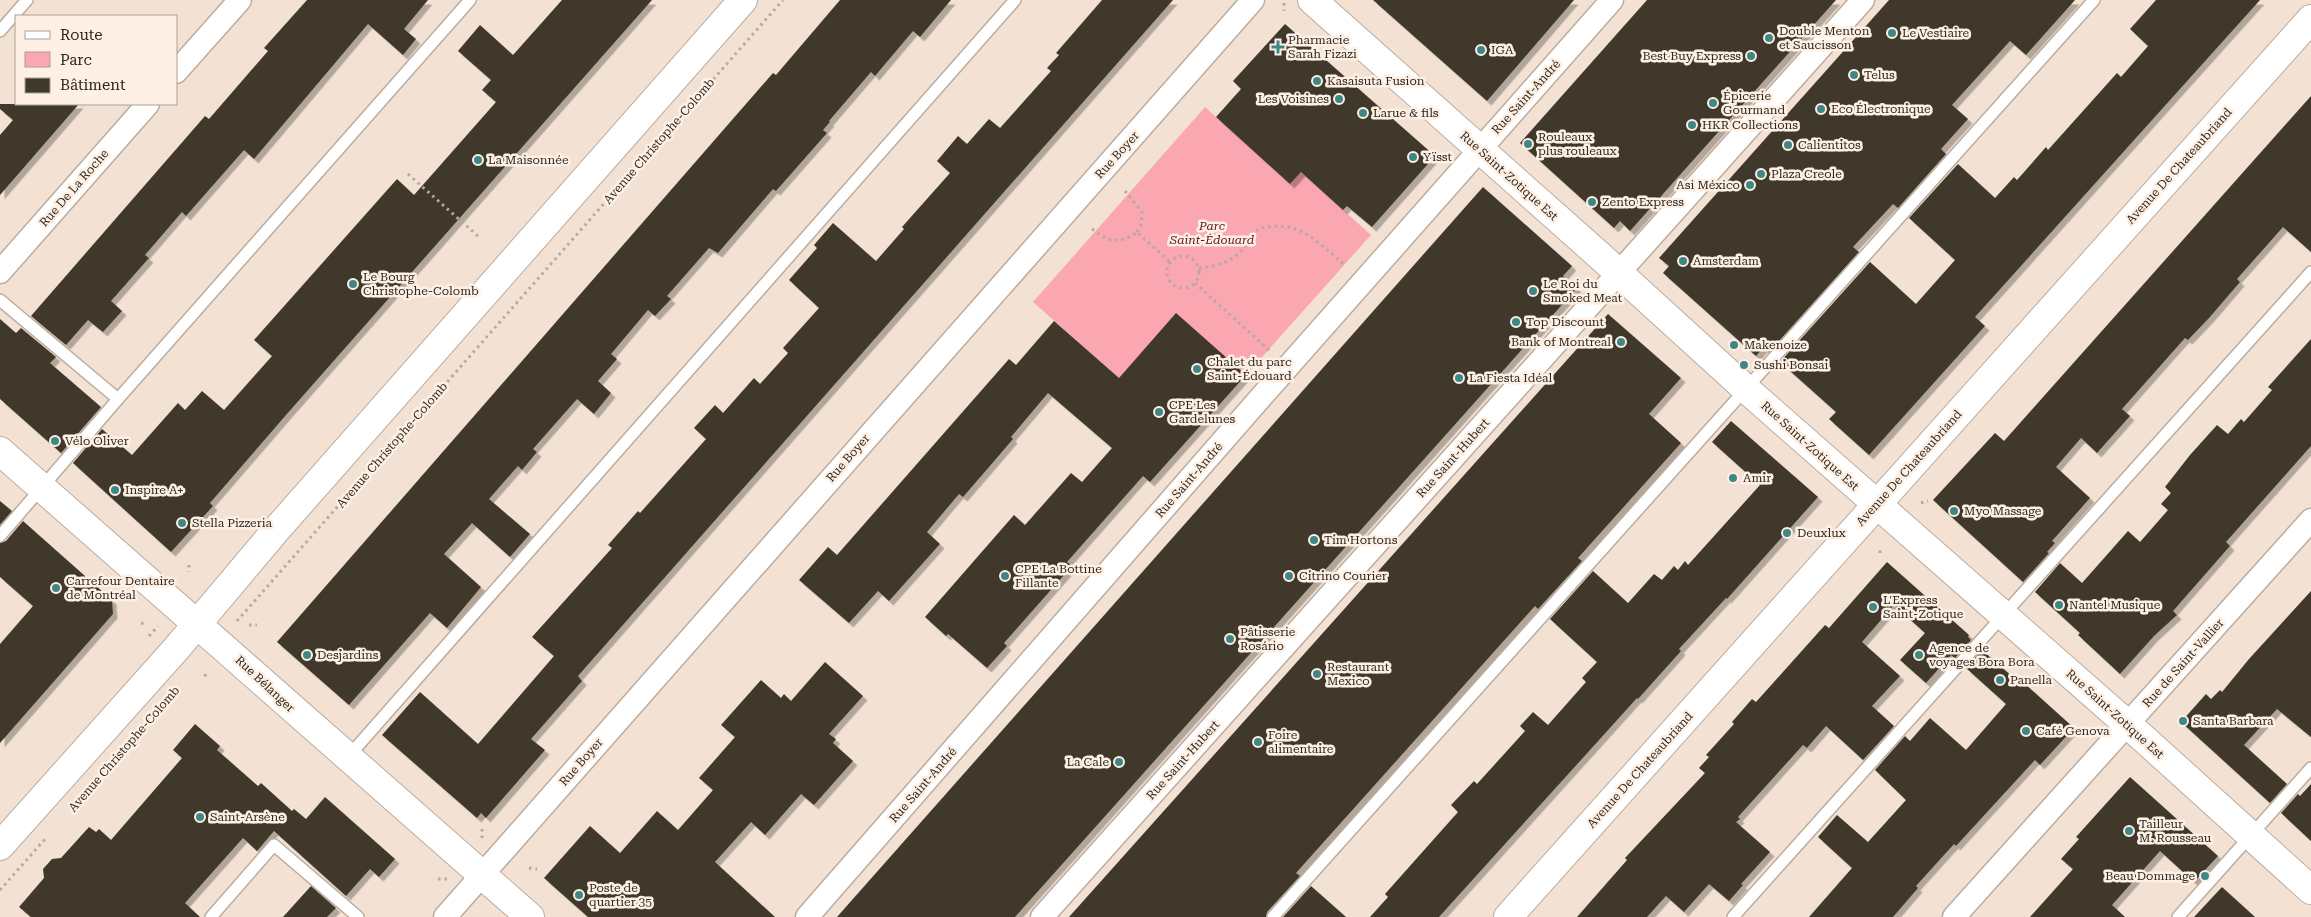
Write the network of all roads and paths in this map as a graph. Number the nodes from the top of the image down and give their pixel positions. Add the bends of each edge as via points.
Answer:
1 (27, 0) edge
2 (240, 0) edge
3 (470, 0) edge
4 (743, 0) edge
5 (783, 0) edge
6 (1015, 0) edge
7 (1253, 0) edge
8 (1312, 0) edge
9 (1612, 0) edge
10 (1863, 0) edge
11 (2094, 0) edge
12 (1284, 3) dead end
13 (1284, 11) dead end
14 (2311, 19) edge
15 (0, 31) edge
16 (178, 70) edge
17 (147, 105) edge
18 (1480, 150) junction
19 (408, 174) dead end
20 (1125, 191) dead end
21 (1092, 229) dead end
22 (1137, 232) junction
23 (479, 237) dead end
24 (1170, 262) junction
25 (1346, 266) dead end
26 (1199, 268) junction
27 (0, 272) edge
28 (2311, 272) edge
29 (1618, 273) junction
30 (1196, 283) junction
31 (0, 300) edge
32 (1270, 351) dead end
33 (1746, 390) junction
34 (118, 399) junction
35 (0, 451) edge
36 (42, 488) junction
37 (1928, 501) dead end
38 (1877, 504) junction
39 (1921, 504) dead end
40 (2311, 520) edge
41 (0, 536) edge
42 (1880, 547) dead end
43 (1880, 553) dead end
44 (188, 564) dead end
45 (189, 572) dead end
46 (2004, 615) junction
47 (141, 623) dead end
48 (146, 624) dead end
49 (197, 624) junction
50 (249, 625) dead end
51 (257, 625) dead end
52 (218, 642) junction
53 (205, 674) dead end
54 (206, 679) dead end
55 (2127, 725) junction
56 (347, 758) junction
57 (2311, 768) edge
58 (482, 827) dead end
59 (52, 830) dead end
60 (2251, 836) junction
61 (482, 838) dead end
62 (0, 846) edge
63 (529, 868) dead end
64 (537, 868) dead end
65 (482, 875) junction
66 (0, 890) edge
67 (2311, 890) edge
68 (211, 917) edge
69 (358, 917) edge
70 (445, 917) edge
71 (530, 917) edge
72 (808, 917) edge
73 (1042, 917) edge
74 (1273, 917) edge
75 (1508, 917) edge
76 (1733, 917) edge
77 (1954, 917) edge
78 (2178, 917) edge

1 - 15 lane
2 - 16 street
3 - 34 lane
4 - 49 street
5 - 52 path, Avenue Christophe-Colomb
6 - 56 lane
7 - 65 street, Rue Boyer
8 - 18 street, Rue Saint-Zotique Est
9 - 18 street, Rue Saint-André
10 - 29 street, Rue Saint-Hubert
11 - 33 lane
12 - 13 path
14 - 38 street, Avenue De Chateaubriand
17 - 27 street, Rue De La Roche
18 - 29 street, Rue Saint-Zotique Est
18 - 72 street, Rue Saint-André
19 - 23 path
20 - 22 path via 1142,212
21 - 22 path via 1107,240 1117,241 1126,240
22 - 24 path
24 - 26 path via 1184,255 1194,259
24 - 30 path via 1166,272 1170,283 1180,288
25 - 26 path via 1310,234 1285,226 1271,226 1258,229 1235,258 1216,266
26 - 30 path
28 - 46 lane
29 - 33 street, Rue Saint-Zotique Est
29 - 73 street, Rue Saint-Hubert
30 - 32 path
31 - 34 lane
33 - 38 street, Rue Saint-Zotique Est
33 - 74 lane
34 - 36 lane
35 - 36 street, Rue Bélanger
36 - 41 lane
36 - 49 street, Rue Bélanger
37 - 39 path
38 - 46 street, Rue Saint-Zotique Est
38 - 75 street, Avenue De Chateaubriand
40 - 55 street, Rue de Saint-Vallier
42 - 43 path
44 - 45 path
46 - 55 street, Rue Saint-Zotique Est
46 - 76 lane
47 - 48 path
49 - 52 street, Rue Bélanger
49 - 62 street
50 - 51 path
52 - 56 street, Rue Bélanger
53 - 54 path
55 - 60 street, Rue Saint-Zotique Est
55 - 77 street, Rue de Saint-Vallier
56 - 65 street, Rue Bélanger
57 - 60 lane
58 - 61 path
59 - 66 path
60 - 67 street, Rue Saint-Zotique Est
60 - 78 lane
63 - 64 path
65 - 70 street, Rue Boyer
65 - 71 street, Rue Bélanger
68 - 69 lane via 274,845

